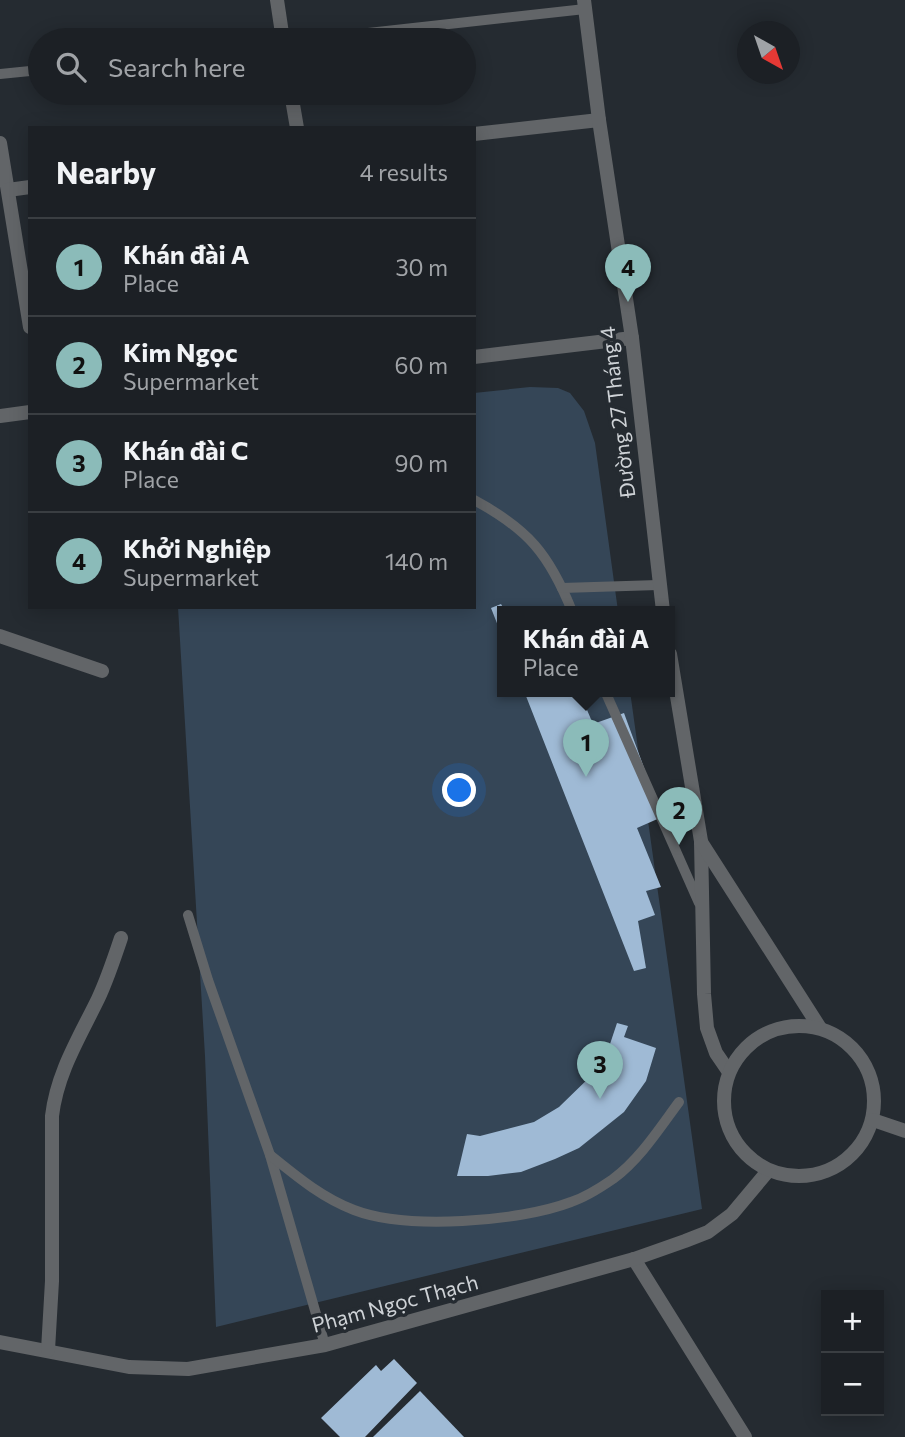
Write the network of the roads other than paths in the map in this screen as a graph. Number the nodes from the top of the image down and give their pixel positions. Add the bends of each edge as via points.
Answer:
1 (277, 0) edge
2 (584, 4) edge
3 (281, 28) edge
4 (398, 28) edge
5 (28, 71) edge
6 (0, 74) edge
7 (293, 105) edge
8 (599, 120) junction
9 (297, 126) edge
10 (476, 135) edge
11 (0, 143) edge
12 (28, 187) edge
13 (4, 190) edge
14 (28, 316) edge
15 (632, 338) junction
16 (476, 357) edge
17 (28, 412) edge
18 (0, 416) edge
19 (476, 501) edge
20 (658, 585) junction
21 (562, 588) junction
22 (570, 606) edge
23 (662, 606) edge
24 (0, 636) edge
25 (102, 671) dead end
26 (675, 684) edge
27 (608, 697) edge
28 (701, 841) junction
29 (702, 910) junction
30 (188, 915) dead end
31 (121, 938) dead end
32 (820, 1028) junction
33 (729, 1072) junction
34 (679, 1102) dead end
35 (873, 1120) junction
36 (905, 1131) edge
37 (270, 1154) junction
38 (768, 1171) junction
39 (634, 1259) junction
40 (0, 1342) edge
41 (325, 1345) junction
42 (48, 1350) junction
43 (745, 1437) edge

1 - 3 street
2 - 4 lane
2 - 8 street, Đường 27 Tháng 4
5 - 6 lane
7 - 9 street
8 - 10 street
8 - 15 street, Đường 27 Tháng 4
11 - 13 street
12 - 13 street
13 - 14 street
15 - 16 street
15 - 20 street, Đường 27 Tháng 4
17 - 18 street
19 - 21 lane via 523,530 545,556
20 - 21 lane
20 - 23 street, Đường 27 Tháng 4
21 - 22 lane
24 - 25 street
26 - 28 street
27 - 29 lane
28 - 29 street
28 - 32 street
29 - 33 street via 707,1028
30 - 37 lane
31 - 42 street via 55,1093
32 - 33 street via 794,1026 759,1037
32 - 35 street via 838,1035 859,1054 870,1073 875,1094
33 - 38 street via 724,1098 727,1125 738,1147
34 - 37 lane via 636,1158 591,1193 571,1203 505,1216 416,1220 356,1211 331,1200
35 - 36 street
35 - 38 street via 865,1139 844,1162 825,1172 801,1178
37 - 41 lane
38 - 39 street, Phạm Ngọc Thạch via 714,1228
39 - 41 street, Phạm Ngọc Thạch
39 - 43 street
40 - 42 street, Phạm Ngọc Thạch
41 - 42 street, Phạm Ngọc Thạch via 188,1369 129,1367

